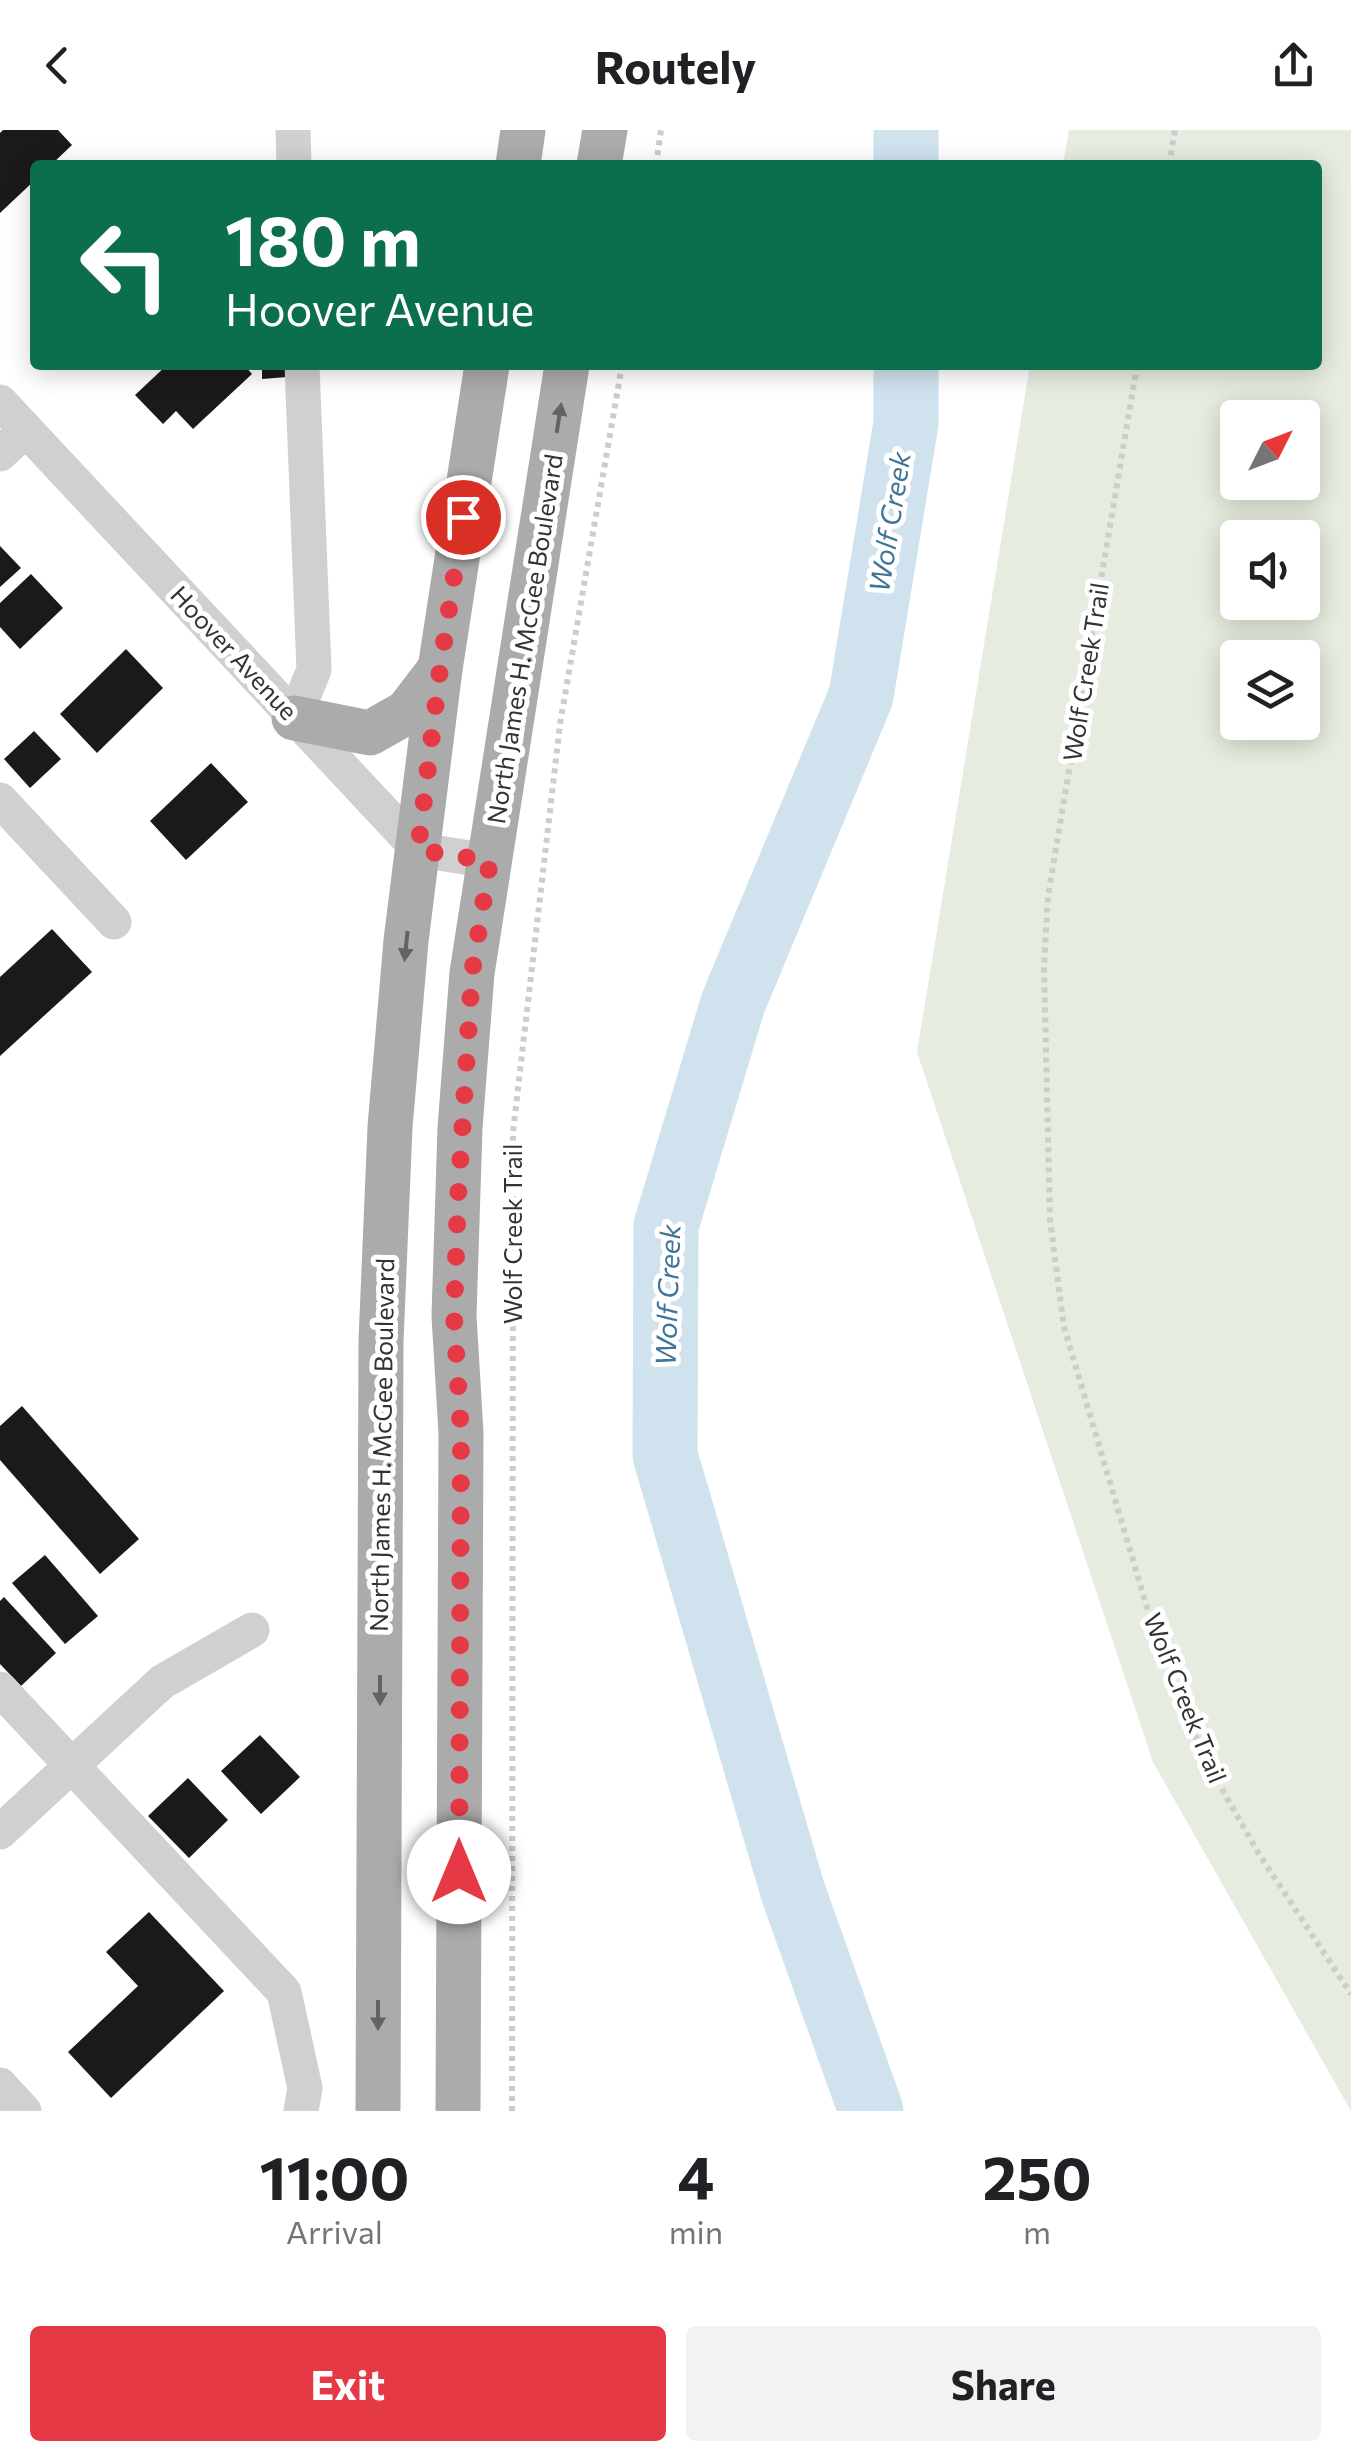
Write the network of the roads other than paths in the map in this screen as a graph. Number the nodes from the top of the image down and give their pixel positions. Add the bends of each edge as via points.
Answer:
1 (293, 130) edge
2 (524, 130) edge
3 (605, 130) edge
4 (294, 160) edge
5 (519, 160) edge
6 (600, 160) edge
7 (302, 370) edge
8 (486, 370) edge
9 (566, 370) edge
10 (0, 402) edge
11 (26, 430) junction
12 (0, 454) edge
13 (440, 669) junction
14 (294, 718) junction
15 (0, 800) edge
16 (418, 850) junction
17 (490, 861) junction
18 (114, 922) dead end
19 (252, 1630) dead end
20 (0, 1689) edge
21 (70, 1766) junction
22 (0, 1832) edge
23 (0, 2086) edge
24 (24, 2111) edge
25 (301, 2111) edge
26 (378, 2111) edge
27 (458, 2111) edge

1 - 4 street
2 - 5 main road
3 - 6 main road
7 - 14 street via 314,670
8 - 13 main road, North James H. McGee Boulevard
17 -> 9 main road, North James H. McGee Boulevard
10 - 11 street, Hoover Avenue
11 - 12 street
11 - 14 street, Hoover Avenue
13 - 14 main road via 407,712 370,732
13 - 16 main road, North James H. McGee Boulevard
14 - 16 street, Hoover Avenue
15 - 18 street
16 - 17 street
16 -> 26 main road, North James H. McGee Boulevard via 390,1127 381,1341
17 - 27 main road, North James H. McGee Boulevard via 472,973 454,1316 461,1433
19 - 21 street via 162,1682
20 - 21 street
21 - 22 street
21 - 25 street via 284,1992 305,2088
23 - 24 street

